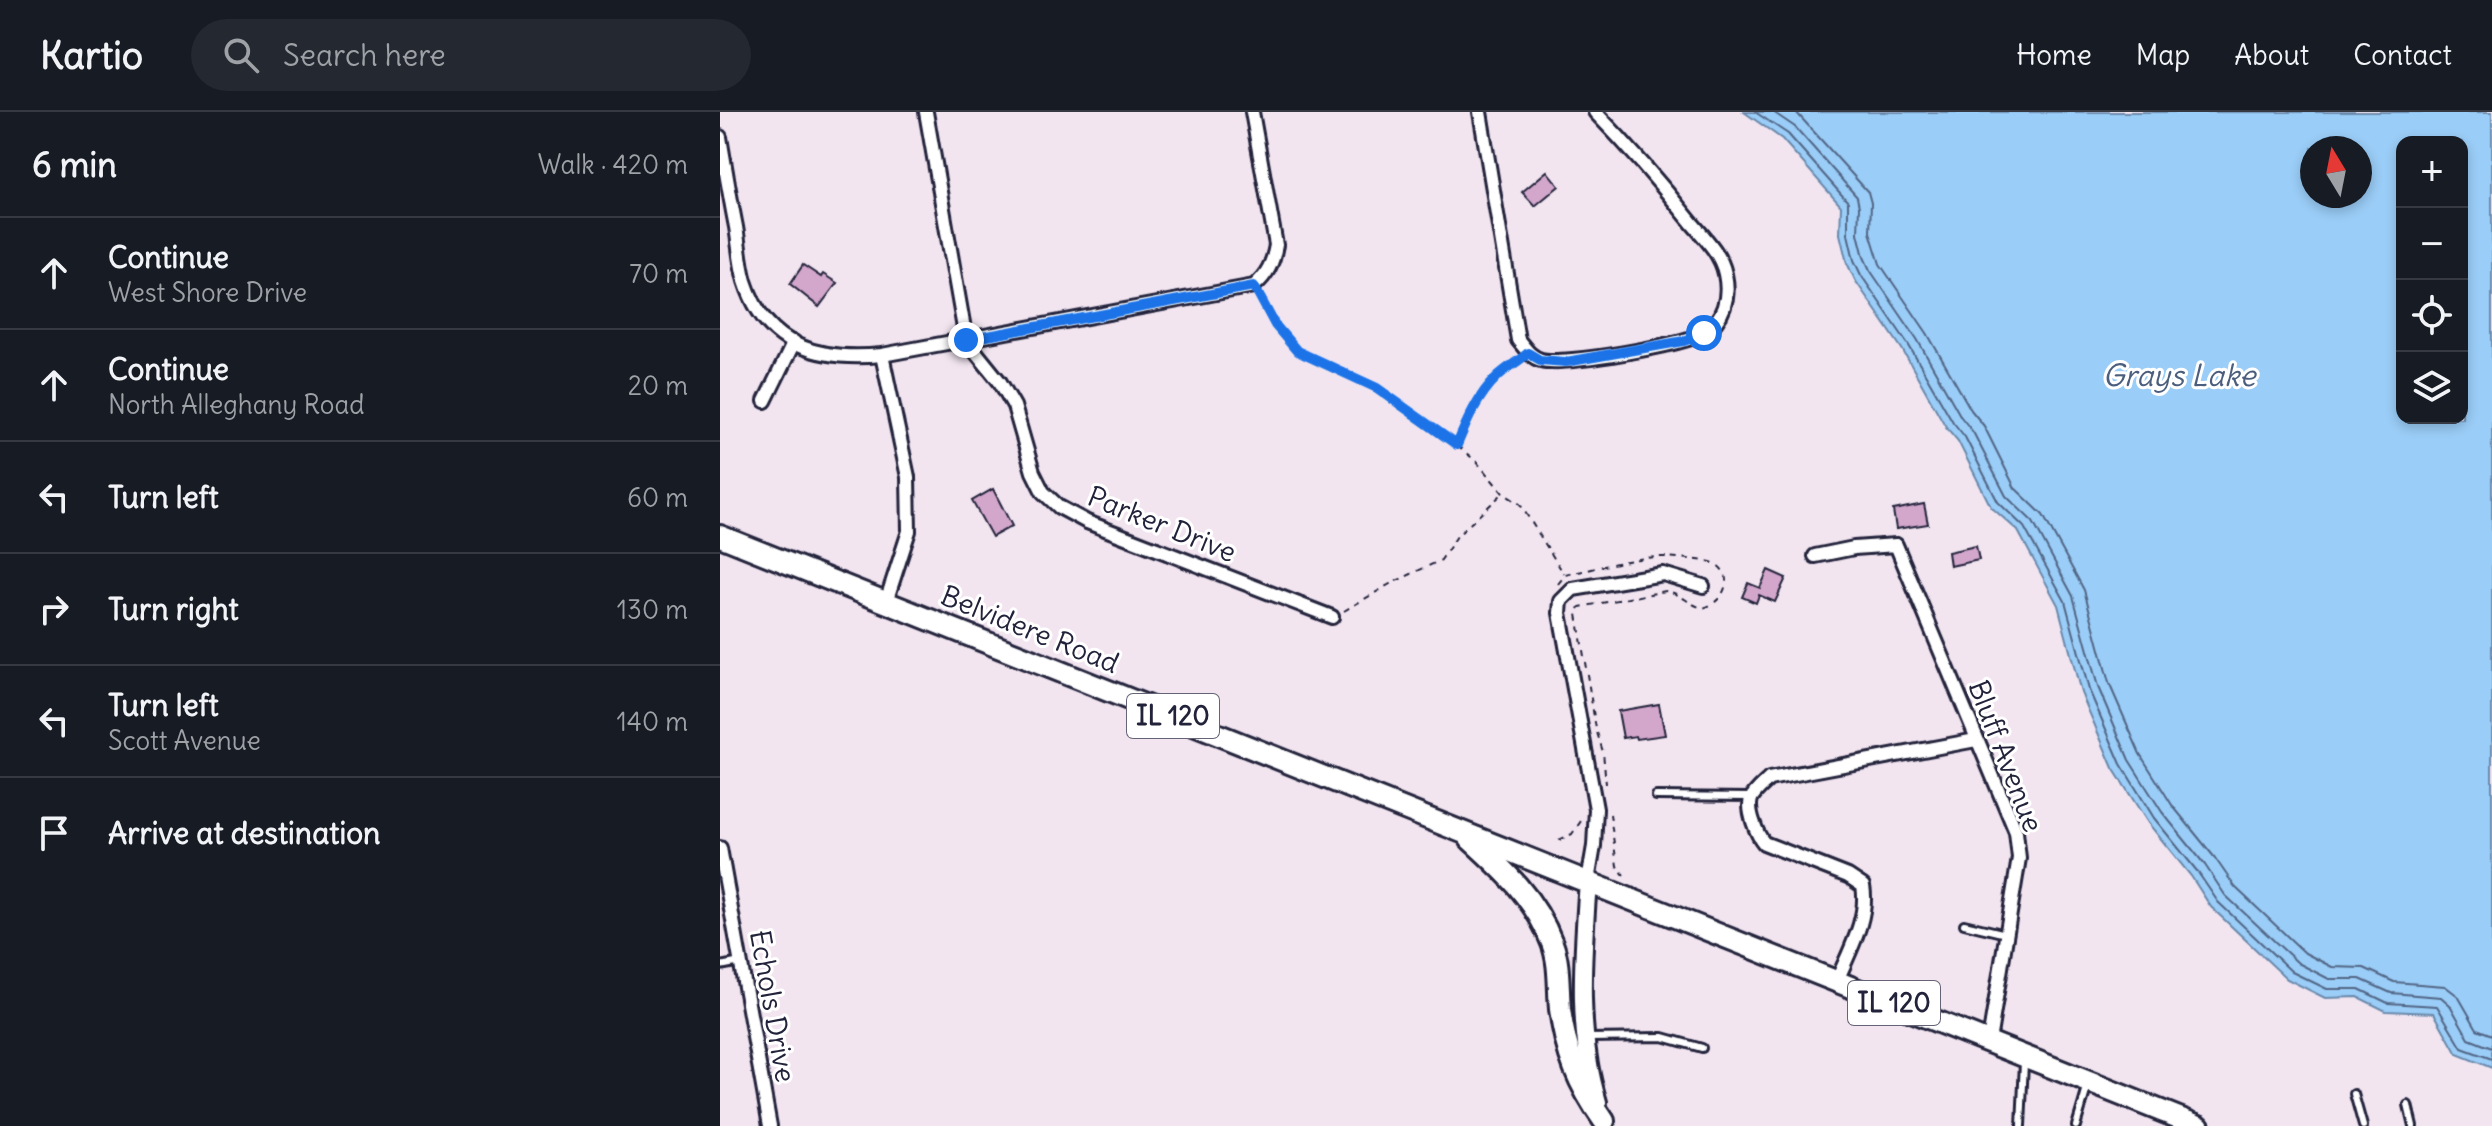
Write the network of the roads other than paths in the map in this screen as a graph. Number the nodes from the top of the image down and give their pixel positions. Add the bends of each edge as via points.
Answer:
1 (926, 112) edge
2 (1252, 112) edge
3 (1480, 112) edge
4 (1595, 112) edge
5 (720, 137) edge
6 (966, 340) junction
7 (794, 342) junction
8 (882, 355) junction
9 (765, 401) dead end
10 (720, 536) edge
11 (1815, 556) dead end
12 (1703, 586) dead end
13 (886, 602) junction
14 (1332, 617) road end
15 (1976, 740) junction
16 (1656, 796) dead end
17 (1751, 797) junction
18 (1461, 831) junction
19 (720, 848) edge
20 (1588, 881) junction
21 (1964, 924) dead end
22 (2006, 934) junction
23 (741, 962) junction
24 (720, 966) edge
25 (1837, 981) junction
26 (1587, 1038) junction
27 (1989, 1041) junction
28 (1702, 1048) dead end
29 (2024, 1055) junction
30 (2089, 1082) junction
31 (2354, 1094) dead end
32 (2408, 1105) dead end
33 (1605, 1124) edge
34 (770, 1126) edge
35 (2021, 1126) edge
36 (2076, 1126) edge
37 (2199, 1126) edge
38 (2363, 1126) edge
39 (2413, 1126) edge

1 - 6 street, Parker Drive
2 - 6 street via 1276,245 1265,276 1254,286
3 - 4 street via 1518,340 1540,360 1571,361 1684,341 1704,333 1726,307 1725,271 1716,253 1647,166
5 - 7 street via 745,281 762,317
6 - 8 street
6 - 14 street, Parker Drive via 1014,406 1033,472 1059,507
7 - 8 street via 811,352 839,357
7 - 9 street
8 - 13 street via 908,477 909,531
10 - 13 main road, Belvidere Road / IL 120
11 - 15 street, Bluff Avenue via 1896,545
12 - 20 street via 1663,574 1573,589 1561,601 1596,809
13 - 18 main road, Belvidere Road / IL 120
15 - 17 street via 1769,779
15 - 22 street, Bluff Avenue via 2016,832 2019,858
16 - 17 lane
17 - 25 street via 1764,843 1863,886 1863,914
18 - 20 main road, Belvidere Road / IL 120
18 - 33 main road via 1519,885 1542,920 1554,946 1571,1060
19 - 23 street, Echols Drive
20 - 25 main road, IL 120
20 - 26 street via 1583,944
21 - 22 lane
22 - 27 street, Bluff Avenue
23 - 24 lane
23 - 34 street, Echols Drive
25 - 27 main road, IL 120
26 - 28 lane via 1663,1037
26 - 33 street via 1592,1083
27 - 29 main road, IL 120
29 - 30 main road, IL 120
29 - 35 lane
30 - 36 lane
30 - 37 main road, IL 120
31 - 38 lane
32 - 39 lane

